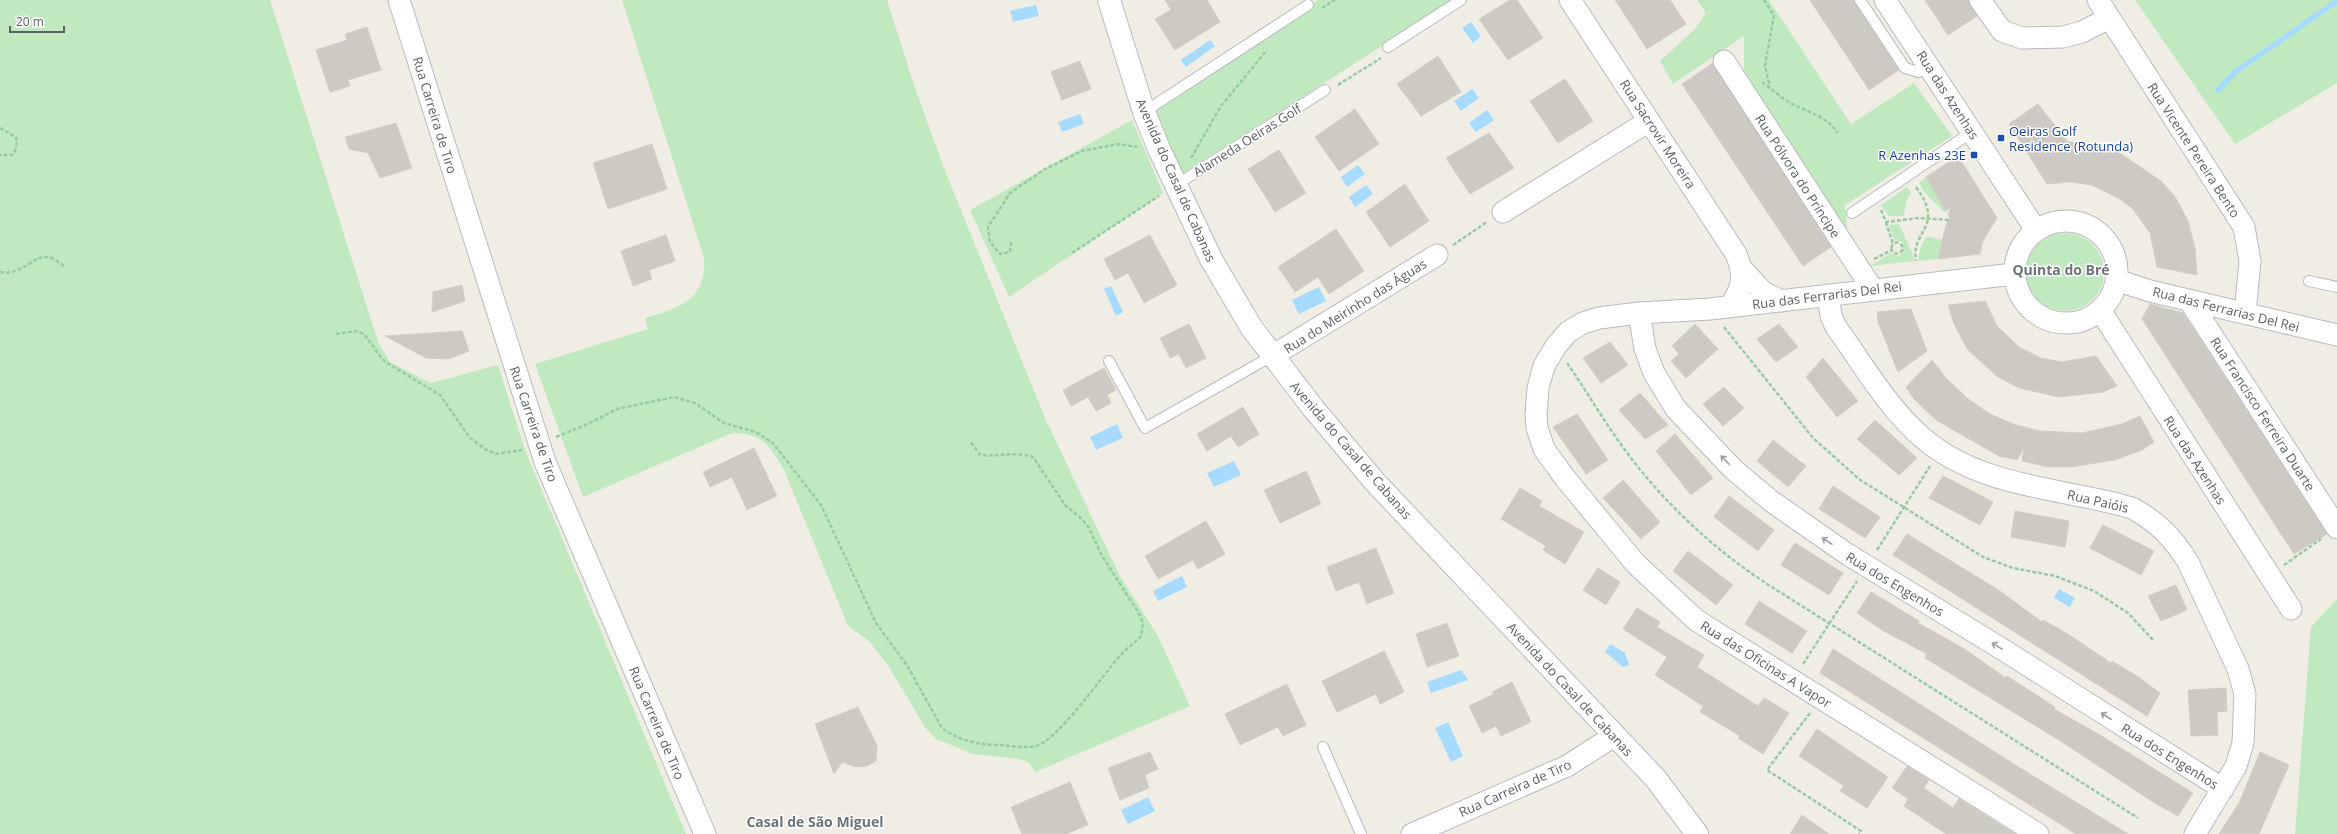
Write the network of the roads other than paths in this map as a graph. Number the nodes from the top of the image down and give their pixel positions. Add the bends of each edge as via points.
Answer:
1 (398, 0) edge
2 (1109, 0) edge
3 (1461, 0) edge
4 (1570, 0) edge
5 (1860, 0) edge
6 (1885, 0) edge
7 (1980, 0) edge
8 (2098, 0) edge
9 (1308, 5) dead end
10 (2110, 18) junction
11 (1388, 47) road end
12 (1724, 61) dead end
13 (1930, 68) junction
14 (1325, 90) road end
15 (1144, 112) junction
16 (1649, 121) junction
17 (1972, 132) junction
18 (1176, 185) junction
19 (1503, 212) dead end
20 (1852, 213) dead end
21 (2036, 230) junction
22 (1437, 255) dead end
23 (1743, 270) junction
24 (2014, 274) junction
25 (2116, 280) junction
26 (2309, 281) dead end
27 (2337, 287) edge
28 (1873, 290) junction
29 (1828, 295) junction
30 (2189, 300) junction
31 (1781, 301) junction
32 (1720, 308) junction
33 (2100, 310) junction
34 (1639, 313) junction
35 (2245, 313) junction
36 (2337, 336) edge
37 (1272, 356) junction
38 (1110, 361) dead end
39 (2331, 532) edge
40 (2291, 609) dead end
41 (1614, 736) junction
42 (1323, 747) dead end
43 (2223, 788) junction
44 (705, 834) edge
45 (1361, 834) edge
46 (1412, 834) edge
47 (1697, 834) edge
48 (2038, 834) edge
49 (2195, 834) edge

1 - 44 street, Rua Carreira de Tiro via 539,443 559,496
2 - 15 street, Avenida do Casal de Cabanas
3 - 11 lane
4 - 16 street, Rua Sacrovir Moreira
5 - 13 lane via 1905,68 1918,72
6 - 13 street, Rua das Azenhas
7 - 10 street via 2002,31 2026,38 2076,34
8 - 10 street, Rua Vicente Pereira Bento
9 - 15 lane
10 - 35 street, Rua Vicente Pereira Bento via 2244,227 2250,261
12 - 28 street, Rua Pólvora do Príncipe
13 - 17 street, Rua das Azenhas
14 - 18 lane, Alameda Oeiras Golf
15 - 18 street, Avenida do Casal de Cabanas
16 - 19 street
16 - 23 street, Rua Sacrovir Moreira via 1736,254
17 - 20 lane
17 - 21 street, Rua das Azenhas
18 - 37 street, Avenida do Casal de Cabanas via 1225,285
21 - 24 street via 2018,253
21 - 25 street via 2062,221 2090,227 2110,246 2115,258
22 - 37 street, Rua do Meirinho das Águas
23 - 31 street, Rua Sacrovir Moreira via 1763,292
23 - 32 street via 1738,291
24 - 28 street, Rua das Ferrarias Del Rei
24 - 33 street via 2022,298 2040,316 2052,321 2071,322 2089,317
25 - 30 street, Rua das Ferrarias Del Rei
25 - 33 street via 2108,300
26 - 27 lane
28 - 29 street, Rua das Ferrarias Del Rei
29 - 31 street, Rua das Ferrarias Del Rei
29 - 43 street, Rua Paióis via 1831,316 1836,327 1883,392 1924,440 1965,465 1989,475 2132,508 2149,517 2167,532 2188,562 2238,669 2245,694 2243,743 2236,766
30 - 35 street, Rua das Ferrarias Del Rei
30 - 39 street, Rua Francisco Ferreira Duarte
31 - 32 street, Rua das Ferrarias Del Rei
32 - 34 street, Rua das Ferrarias Del Rei
33 - 40 street, Rua das Azenhas
43 -> 34 street, Rua dos Engenhos via 1846,554 1771,501 1733,469 1676,409 1654,373 1645,349
34 - 48 street, Rua das Oficinas A Vapor via 1599,318 1568,332 1544,366 1538,388 1537,428 1544,449 1565,478 1635,562 1696,620
35 - 36 street, Rua das Ferrarias Del Rei
37 - 38 lane via 1145,428
37 - 41 street, Avenida do Casal de Cabanas via 1375,482
41 - 46 street, Rua Carreira de Tiro via 1566,766
41 - 47 street, Avenida do Casal de Cabanas via 1656,779
42 - 45 lane
43 - 49 street, Rua Paióis

